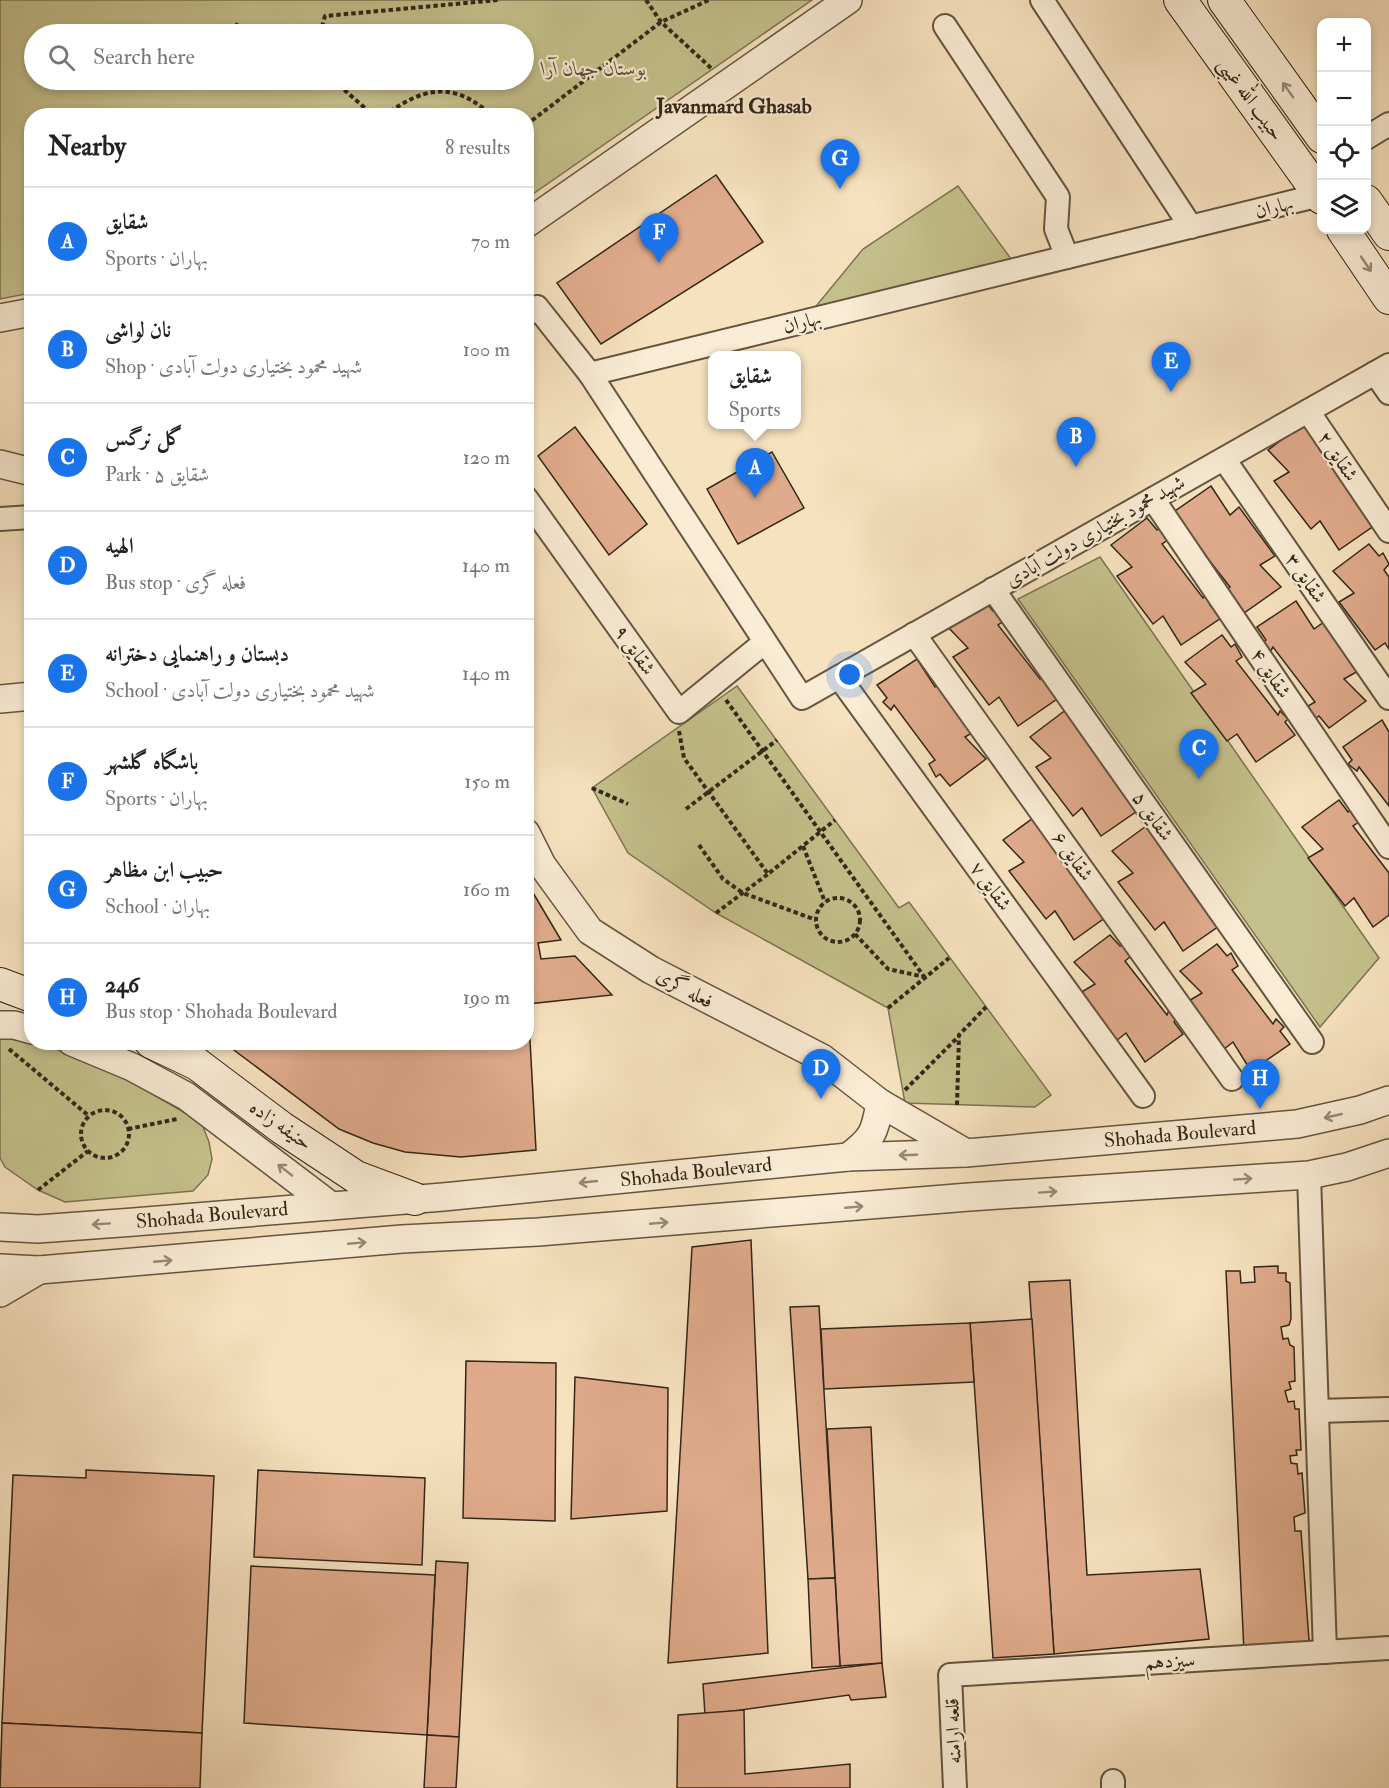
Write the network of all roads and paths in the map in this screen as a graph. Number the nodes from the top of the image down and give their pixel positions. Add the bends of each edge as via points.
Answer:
1 (498, 0) edge
2 (646, 0) edge
3 (709, 0) edge
4 (848, 0) edge
5 (1042, 0) edge
6 (1180, 0) edge
7 (1224, 0) edge
8 (661, 22) junction
9 (323, 24) edge
10 (945, 26) dead end
11 (711, 68) dead end
12 (344, 90) edge
13 (439, 90) edge
14 (439, 90) edge
15 (365, 108) edge
16 (395, 108) edge
17 (483, 108) edge
18 (534, 119) edge
19 (1389, 124) edge
20 (1317, 131) edge
21 (1371, 135) edge
22 (1317, 190) edge
23 (1317, 197) edge
24 (1371, 208) edge
25 (534, 218) edge
26 (1191, 227) junction
27 (1346, 234) edge
28 (1389, 234) edge
29 (1067, 257) junction
30 (1389, 298) edge
31 (534, 308) edge
32 (24, 314) edge
33 (0, 318) edge
34 (1382, 369) edge
35 (590, 374) junction
36 (1389, 393) edge
37 (1308, 411) junction
38 (1224, 459) junction
39 (0, 464) edge
40 (24, 470) edge
41 (1153, 499) junction
42 (534, 509) edge
43 (24, 518) edge
44 (0, 519) edge
45 (1389, 531) edge
46 (993, 589) junction
47 (914, 634) junction
48 (765, 642) junction
49 (839, 676) junction
50 (723, 696) dead end
51 (24, 697) edge
52 (1389, 698) edge
53 (0, 699) edge
54 (678, 728) dead end
55 (777, 740) dead end
56 (763, 751) junction
57 (592, 788) dead end
58 (708, 793) junction
59 (628, 804) dead end
60 (686, 809) dead end
61 (835, 820) dead end
62 (821, 832) junction
63 (699, 844) dead end
64 (803, 846) junction
65 (1389, 847) edge
66 (534, 850) edge
67 (768, 874) junction
68 (743, 893) junction
69 (825, 902) junction
70 (716, 913) dead end
71 (816, 920) junction
72 (855, 934) junction
73 (950, 958) dead end
74 (925, 978) junction
75 (0, 984) edge
76 (24, 993) edge
77 (986, 1007) dead end
78 (888, 1008) dead end
79 (0, 1025) edge
80 (24, 1028) edge
81 (959, 1035) junction
82 (0, 1041) edge
83 (1312, 1042) dead end
84 (91, 1050) edge
85 (168, 1050) edge
86 (1232, 1079) dead end
87 (1143, 1096) dead end
88 (892, 1098) junction
89 (1389, 1100) edge
90 (957, 1105) dead end
91 (89, 1116) junction
92 (181, 1118) dead end
93 (128, 1129) junction
94 (88, 1151) junction
95 (966, 1153) junction
96 (1389, 1153) edge
97 (848, 1157) junction
98 (1309, 1175) junction
99 (38, 1191) dead end
100 (969, 1197) junction
101 (415, 1199) junction
102 (331, 1206) junction
103 (0, 1227) edge
104 (0, 1268) edge
105 (39, 1270) junction
106 (0, 1293) edge
107 (1389, 1409) edge
108 (1317, 1411) junction
109 (1389, 1648) edge
110 (1325, 1652) junction
111 (950, 1675) joint
112 (955, 1788) edge

1 - 9 path via 325,16
2 - 8 path
3 - 8 path
4 - 25 street
5 - 26 street
6 - 22 main road, حبیب الله غیبی
20 -> 7 main road, حبیب الله غیبی
8 - 11 path
8 - 18 path
10 - 29 street via 1058,197 1056,230
12 - 15 path
13 - 16 path via 408,98
14 - 17 path
19 - 21 street
23 - 26 street, بهاران
24 - 28 main road
26 - 29 street, بهاران
27 -> 30 main road
29 - 35 street, بهاران
31 - 35 street via 537,306
32 - 33 street
34 - 36 street
34 - 37 street, شهید محمود بختیاری دولت آبادی
35 - 48 street
37 - 38 street, شهید محمود بختیاری دولت آبادی
37 - 45 street, شقایق ۲
38 - 41 street, شهید محمود بختیاری دولت آبادی
38 - 52 street, شقایق ۳
39 - 40 street
41 - 46 street, شهید محمود بختیاری دولت آبادی
41 - 65 street, شقایق ۴
42 - 48 street, شقایق ۹ via 679,711
43 - 44 street
46 - 47 street, شهید محمود بختیاری دولت آبادی
46 - 83 street, شقایق ۵
47 - 49 street, شهید محمود بختیاری دولت آبادی
47 - 86 street, شقایق ۶
48 - 49 street, شهید محمود بختیاری دولت آبادی via 802,698
49 - 87 street, شقایق ۷
50 - 56 path
51 - 53 street
54 - 58 path via 684,758
55 - 56 path
56 - 58 path
56 - 62 path
57 - 59 path
58 - 60 path
58 - 67 path
61 - 62 path
62 - 64 path
62 - 74 path
63 - 68 path via 723,879
64 - 67 path
64 - 69 path
66 - 88 street, فعله گری via 590,931 651,970
67 - 68 path
68 - 70 path
68 - 71 path
69 - 71 path
69 - 72 path via 844,899 856,907 860,920
71 - 72 path via 821,934 834,941
72 - 74 path via 888,969
73 - 74 path
74 - 78 path
75 - 76 main road
77 - 81 path
79 - 80 street
81 - 88 path
81 - 90 path
82 - 91 path
102 -> 84 street via 186,1096
85 - 101 main road, حنیفه زاده via 197,1064 356,1177
88 - 95 street, فعله گری
88 - 97 street via 869,1141
89 -> 95 street, Shohada Boulevard via 1297,1124
91 - 93 path via 112,1111
91 - 94 path via 81,1130
92 - 93 path
93 - 94 path via 127,1144 116,1155 101,1158
94 - 99 path
95 -> 97 street, Shohada Boulevard
95 - 100 street
96 - 98 street, Shohada Boulevard
97 -> 101 street, Shohada Boulevard
100 -> 98 street, Shohada Boulevard
98 - 108 street
105 -> 100 street, Shohada Boulevard
101 - 102 street, Shohada Boulevard
102 -> 103 street, Shohada Boulevard via 38,1228
104 - 105 street, Shohada Boulevard
105 - 106 street
107 - 108 street
108 - 110 street
109 - 110 street, سیزدهم
110 - 111 street, سیزدهم
111 - 112 street, قلعه ارامنه

